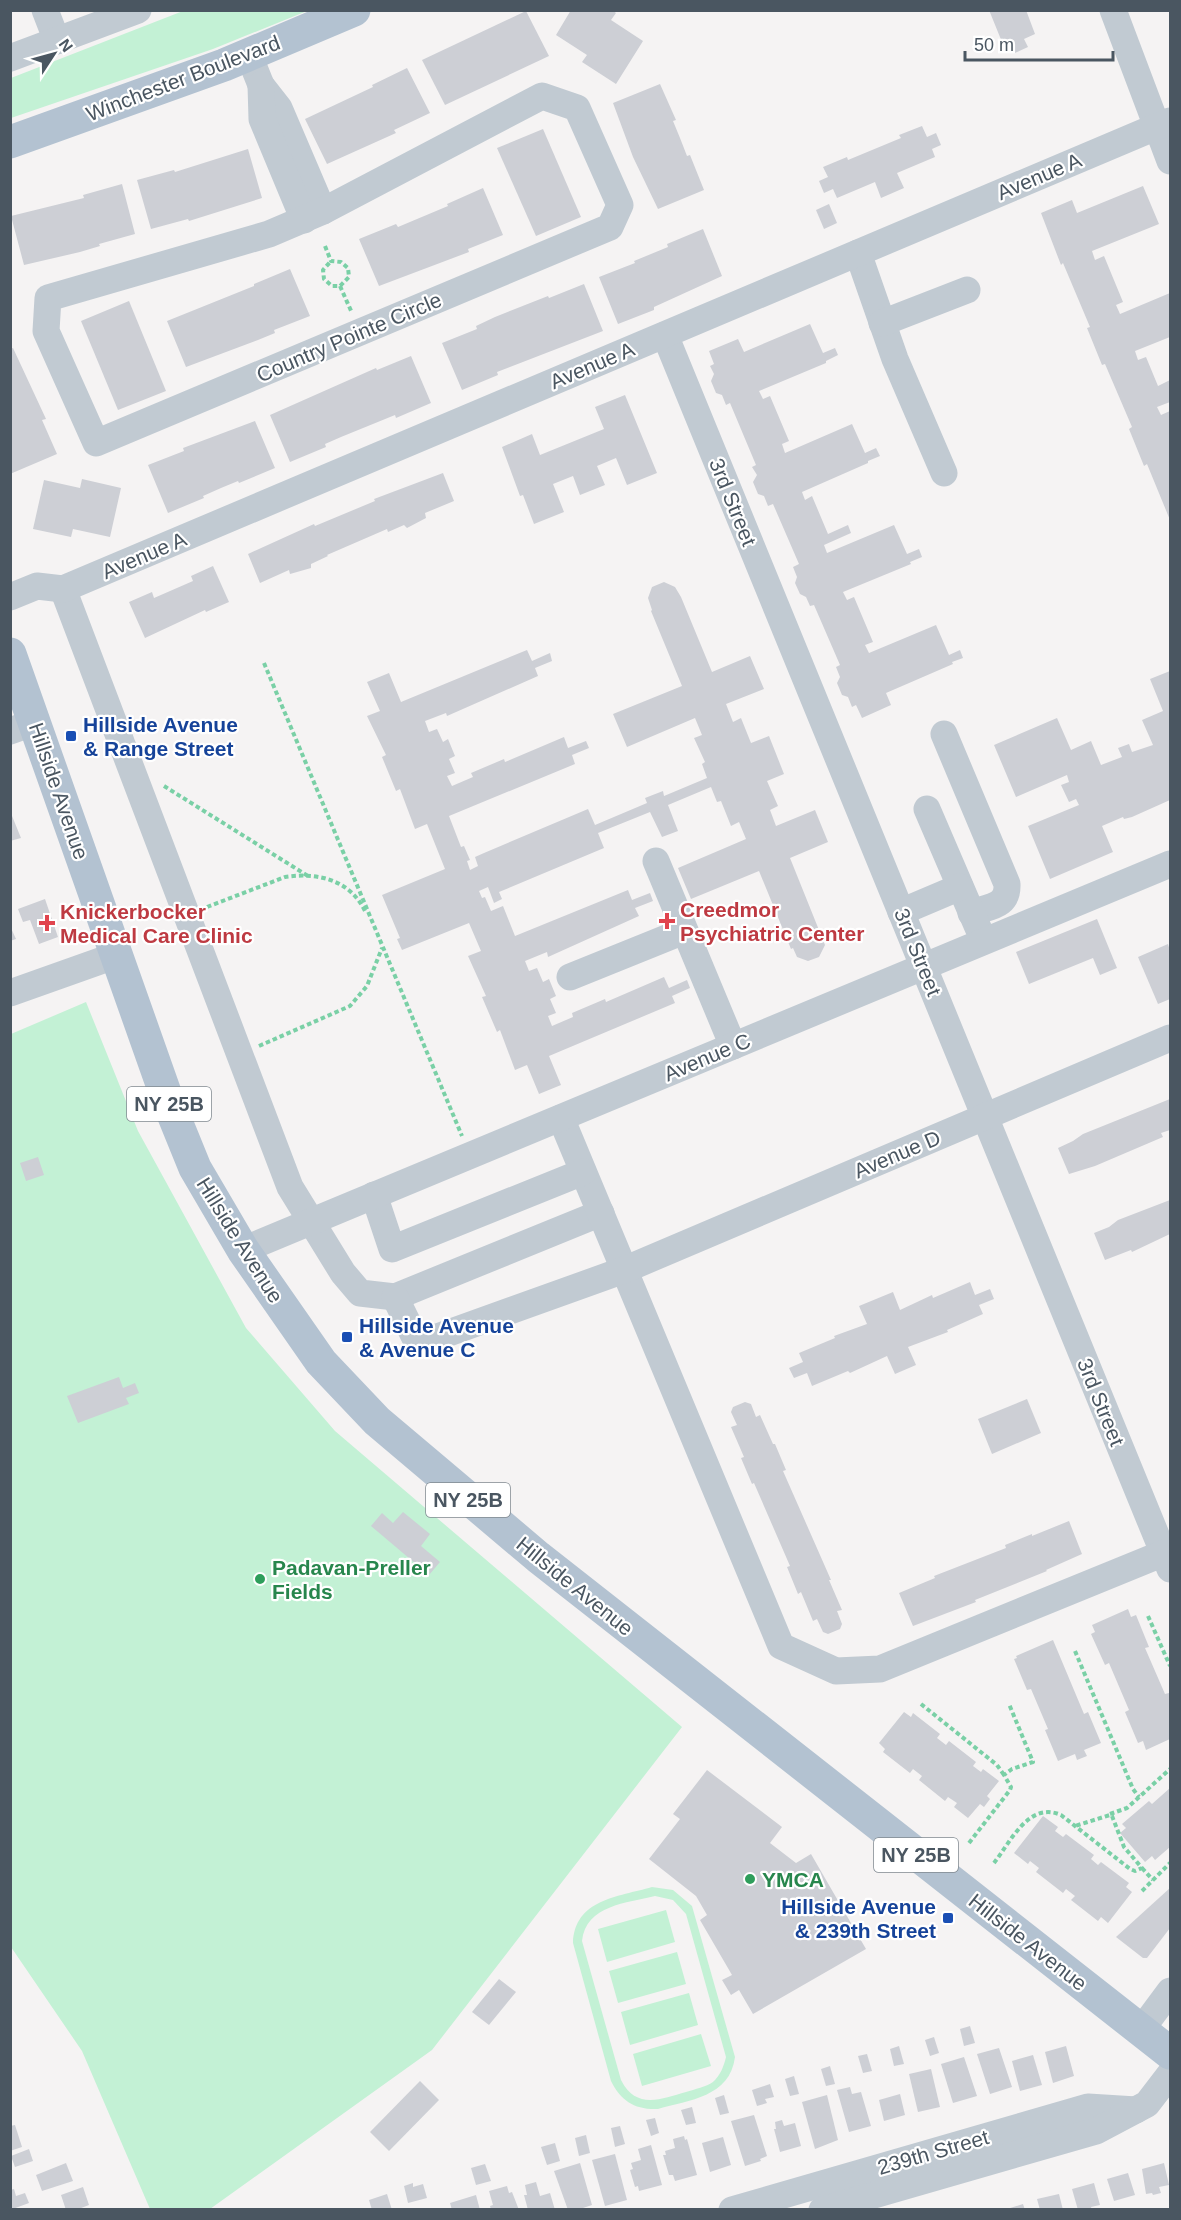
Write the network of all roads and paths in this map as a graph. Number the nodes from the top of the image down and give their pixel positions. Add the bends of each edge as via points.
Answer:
1 (45, 10) edge
2 (138, 10) edge
3 (354, 10) edge
4 (1113, 10) edge
5 (57, 41) junction
6 (249, 55) junction
7 (10, 58) edge
8 (1163, 124) edge
9 (10, 142) edge
10 (1170, 161) edge
11 (314, 215) junction
12 (325, 246) dead end
13 (858, 253) junction
14 (332, 261) junction
15 (340, 286) junction
16 (967, 290) dead end
17 (353, 317) dead end
18 (882, 323) junction
19 (664, 335) junction
20 (944, 473) dead end
21 (63, 589) junction
22 (10, 597) edge
23 (264, 663) dead end
24 (13, 671) edge
25 (23, 726) edge
26 (944, 734) dead end
27 (130, 765) junction
28 (927, 809) dead end
29 (656, 861) dead end
30 (1170, 864) edge
31 (309, 876) junction
32 (960, 887) junction
33 (901, 912) junction
34 (971, 913) junction
35 (187, 915) junction
36 (684, 931) junction
37 (984, 942) junction
38 (117, 955) junction
39 (924, 967) junction
40 (570, 977) dead end
41 (10, 993) edge
42 (1170, 1038) edge
43 (733, 1046) junction
44 (240, 1054) junction
45 (986, 1116) junction
46 (561, 1118) junction
47 (470, 1156) junction
48 (583, 1172) junction
49 (374, 1195) junction
50 (601, 1213) junction
51 (311, 1221) junction
52 (243, 1250) junction
53 (624, 1270) junction
54 (395, 1298) junction
55 (1167, 1561) edge
56 (1148, 1616) dead end
57 (1076, 1651) dead end
58 (1170, 1666) edge
59 (921, 1704) dead end
60 (1009, 1704) dead end
61 (1170, 1769) edge
62 (1005, 1775) junction
63 (1139, 1797) junction
64 (1110, 1815) junction
65 (1075, 1826) junction
66 (969, 1843) dead end
67 (994, 1863) dead end
68 (1170, 1863) edge
69 (1142, 1868) junction
70 (1153, 1880) junction
71 (1142, 1891) dead end
72 (1170, 1991) edge
73 (1141, 2030) junction
74 (1170, 2053) edge
75 (1170, 2074) edge
76 (1136, 2110) junction
77 (739, 2209) edge
78 (822, 2210) edge

1 - 5 street
2 - 5 street
3 - 6 main road, Winchester Boulevard
4 - 8 street
5 - 7 street
6 - 9 main road, Winchester Boulevard
6 - 11 street via 261,85 262,119
8 - 10 street
8 - 13 street, Avenue A
11 - 11 street, Country Pointe Circle via 542,96 577,108 620,205 610,227 96,443 46,331 48,298 269,234
12 - 14 path
13 - 18 street
13 - 19 street, Avenue A
14 - 15 path via 348,268 348,277
14 - 15 path via 323,270 324,279 332,286
15 - 17 path
16 - 18 street
18 - 20 street
19 - 21 street, Avenue A
19 - 33 street, 3rd Street
21 - 22 street, Avenue A via 36,586
21 - 27 street
23 - 47 path
24 - 25 main road, Hillside Avenue / NY 25B
25 - 38 main road, Hillside Avenue / NY 25B
26 - 34 street via 1007,884 1003,902
27 - 31 path
27 - 35 street
28 - 32 street
29 - 36 street
30 - 37 street, Avenue C
31 - 35 path via 285,877
31 - 44 path via 344,885 359,898 382,948 368,986 350,1006
32 - 33 street
32 - 34 street
33 - 39 street, 3rd Street
34 - 37 street
35 - 44 street
36 - 40 street
36 - 43 street
37 - 39 street, Avenue C
38 - 41 street
38 - 52 main road, Hillside Avenue / NY 25B via 182,1138
39 - 43 street, Avenue C
39 - 45 street, 3rd Street
42 - 45 street, Avenue D
43 - 46 street, Avenue C
44 - 51 street via 290,1187
45 - 53 street, Avenue D
45 - 55 street, 3rd Street
46 - 47 street, Avenue C
46 - 48 street
47 - 49 street, Avenue C
48 - 49 street via 392,1249
48 - 50 street
49 - 51 street, Avenue C
50 - 53 street
50 - 54 street
51 - 52 street, Avenue C
51 - 54 street via 343,1274 360,1293
52 - 73 main road, Hillside Avenue / NY 25B via 321,1362 377,1422 538,1557
53 - 54 street, Avenue D via 418,1344
53 - 55 street via 782,1646 836,1671 880,1669
56 - 58 path
57 - 63 path
59 - 62 path via 997,1764
60 - 62 path via 1033,1762
61 - 63 path
62 - 66 path via 1010,1790
63 - 64 path via 1127,1808
64 - 65 path
64 - 69 path via 1124,1847
65 - 67 path via 1053,1812 1033,1815
65 - 69 path via 1130,1869
68 - 70 path
69 - 70 path
70 - 71 path
72 - 73 street
73 - 74 main road, Hillside Avenue / NY 25B
75 - 76 street, 239th Street via 1147,2104
76 - 77 street, 239th Street via 1088,2107
76 - 78 street, 239th Street via 1096,2131

